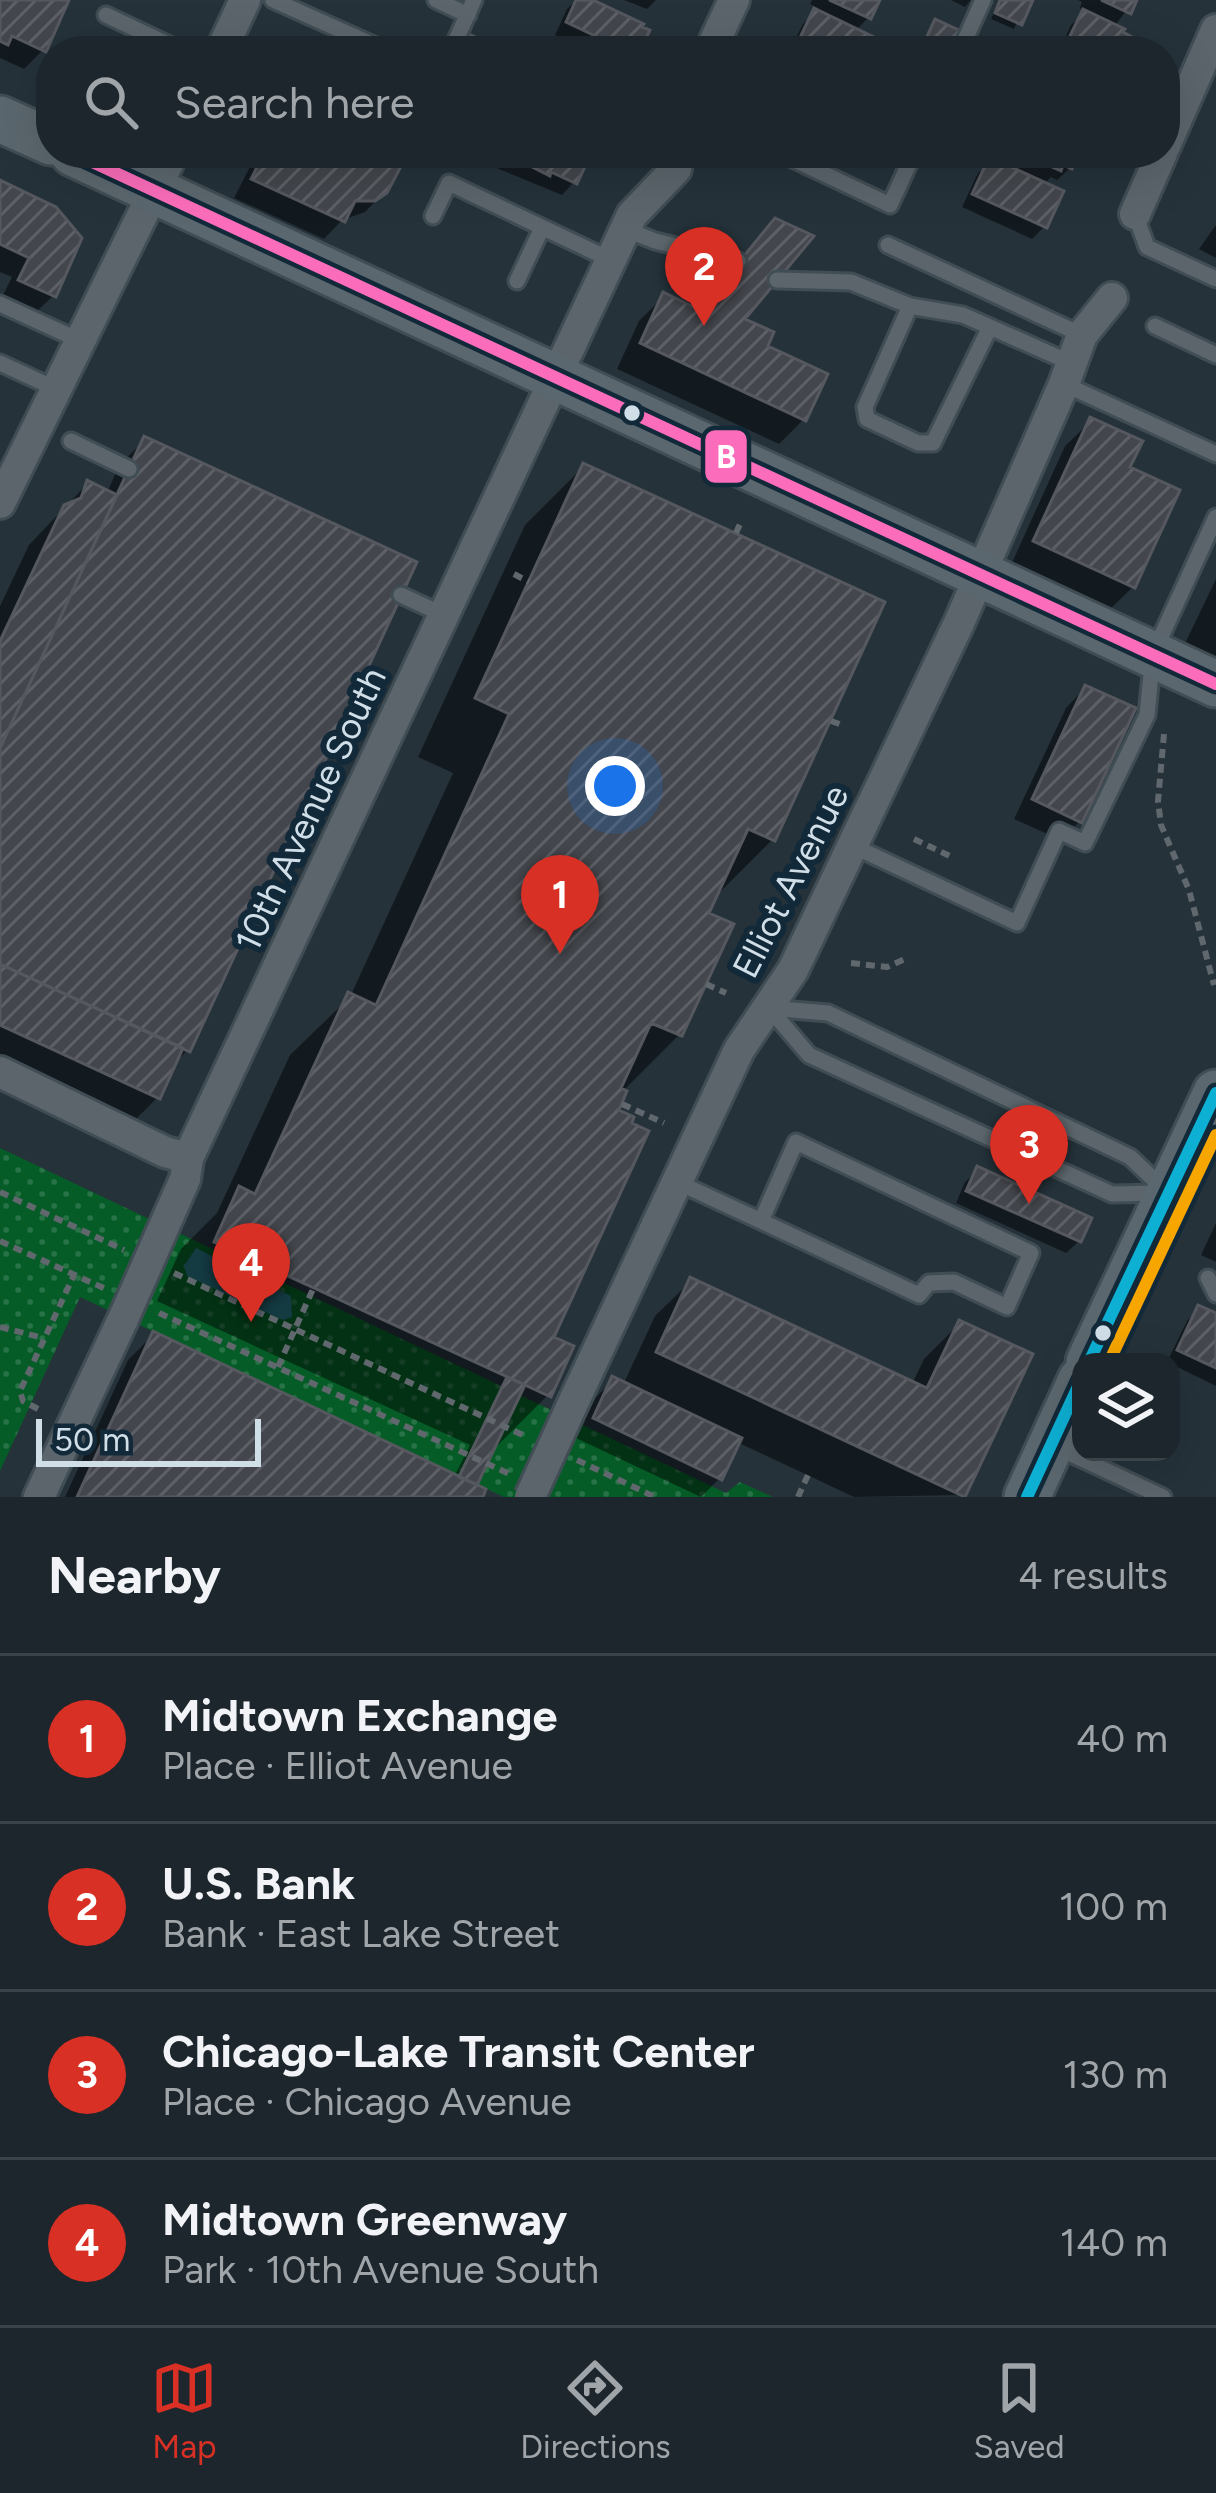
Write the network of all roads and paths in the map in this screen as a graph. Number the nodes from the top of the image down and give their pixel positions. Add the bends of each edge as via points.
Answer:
1 (244, 0) edge
2 (273, 0) edge
3 (436, 0) edge
4 (734, 0) edge
5 (983, 0) edge
6 (471, 7) edge
7 (106, 15) dead end
8 (1216, 30) edge
9 (150, 36) edge
10 (227, 36) edge
11 (353, 36) edge
12 (458, 36) edge
13 (717, 36) edge
14 (967, 36) edge
15 (1180, 112) edge
16 (0, 118) edge
17 (36, 135) edge
18 (811, 168) edge
19 (907, 168) edge
20 (1155, 168) edge
21 (676, 169) dead end
22 (164, 172) edge
23 (1135, 214) joint
24 (433, 216) dead end
25 (542, 227) junction
26 (626, 229) junction
27 (889, 245) dead end
28 (611, 260) junction
29 (738, 261) dead end
30 (1216, 279) edge
31 (777, 280) dead end
32 (517, 281) dead end
33 (1112, 298) dead end
34 (0, 304) edge
35 (910, 306) junction
36 (1155, 326) dead end
37 (990, 327) junction
38 (82, 342) junction
39 (1216, 355) edge
40 (1072, 361) junction
41 (0, 363) edge
42 (556, 377) junction
43 (54, 388) junction
44 (70, 441) dead end
45 (1216, 454) edge
46 (129, 469) dead end
47 (0, 503) edge
48 (1216, 518) edge
49 (740, 524) dead end
50 (736, 533) dead end
51 (514, 574) dead end
52 (982, 575) junction
53 (529, 582) dead end
54 (401, 595) dead end
55 (444, 615) junction
56 (1153, 654) junction
57 (1216, 684) edge
58 (1166, 719) dead end
59 (831, 721) dead end
60 (845, 726) dead end
61 (914, 839) dead end
62 (853, 846) junction
63 (953, 858) dead end
64 (905, 959) dead end
65 (851, 963) dead end
66 (706, 985) dead end
67 (1214, 986) edge
68 (726, 992) dead end
69 (769, 1008) junction
70 (0, 1072) edge
71 (1216, 1093) edge
72 (622, 1103) dead end
73 (664, 1123) dead end
74 (186, 1168) junction
75 (677, 1182) junction
76 (0, 1192) edge
77 (1168, 1193) junction
78 (761, 1221) junction
79 (0, 1241) edge
80 (126, 1251) dead end
81 (168, 1270) dead end
82 (74, 1275) junction
83 (1208, 1278) dead end
84 (313, 1289) dead end
85 (1216, 1294) edge
86 (130, 1307) junction
87 (0, 1327) edge
88 (295, 1329) junction
89 (44, 1339) junction
90 (1093, 1353) edge
91 (278, 1367) junction
92 (1072, 1400) edge
93 (38, 1408) dead end
94 (528, 1438) dead end
95 (1051, 1445) junction
96 (570, 1457) dead end
97 (808, 1475) dead end
98 (523, 1487) edge
99 (39, 1497) edge
100 (655, 1497) edge
101 (798, 1497) edge
102 (1027, 1497) edge
103 (1163, 1497) edge

1 - 10 street
2 - 11 lane
3 - 6 lane
4 - 13 street
5 - 14 lane
6 - 12 lane
7 - 9 lane
8 - 15 street
16 - 17 main road
18 - 19 lane via 890,206
20 - 23 street
21 - 26 street, 10th Avenue South
22 - 38 street
22 - 42 main road
23 - 30 lane via 1147,247
24 - 25 lane via 449,183
25 - 28 lane
25 - 32 lane
26 - 28 street, 10th Avenue South
26 - 29 lane
27 - 40 lane
28 - 42 street, 10th Avenue South
31 - 35 lane via 851,282
33 - 40 street, Elliot Avenue
34 - 38 lane
35 - 37 lane
35 - 37 lane via 865,407 867,419 918,443 933,443
36 - 39 lane
37 - 40 lane
38 - 43 street
40 - 45 lane
40 - 52 street, Elliot Avenue
41 - 43 lane
42 - 52 main road
42 - 55 street, 10th Avenue South
43 - 47 street
44 - 46 lane
48 - 56 lane
49 - 50 path
51 - 53 path
52 - 56 main road
52 - 62 street, Elliot Avenue
54 - 55 lane
55 - 74 street, 10th Avenue South
56 - 57 main road
56 - 62 lane via 1147,715 1084,843 1058,831 1017,923
58 - 67 path via 1161,825 1190,890
59 - 60 path
61 - 63 path
62 - 69 street, Elliot Avenue
64 - 65 path via 886,967
66 - 68 path
69 - 75 street, Elliot Avenue via 740,1050
69 - 77 lane via 828,1013 1130,1157
69 - 77 lane via 809,1055 852,1075 1112,1194
70 - 74 street
71 - 77 main road
72 - 73 path
74 - 86 street, 10th Avenue South, bridge
75 - 78 lane
75 - 98 street, Elliot Avenue, bridge via 574,1401
76 - 80 path
77 - 90 main road
78 - 78 lane via 796,1142 1031,1253 1006,1307 954,1282 929,1283 919,1294
79 - 82 path
81 - 88 path
82 - 86 path
82 - 89 path
83 - 85 lane
84 - 88 path
86 - 91 path
86 - 99 street, 10th Avenue South
87 - 89 path
88 - 91 path
88 - 94 path
89 - 93 path via 20,1390 22,1401
91 - 98 path
92 - 95 main road
95 - 102 main road
95 - 103 lane
96 - 100 path
97 - 101 path

